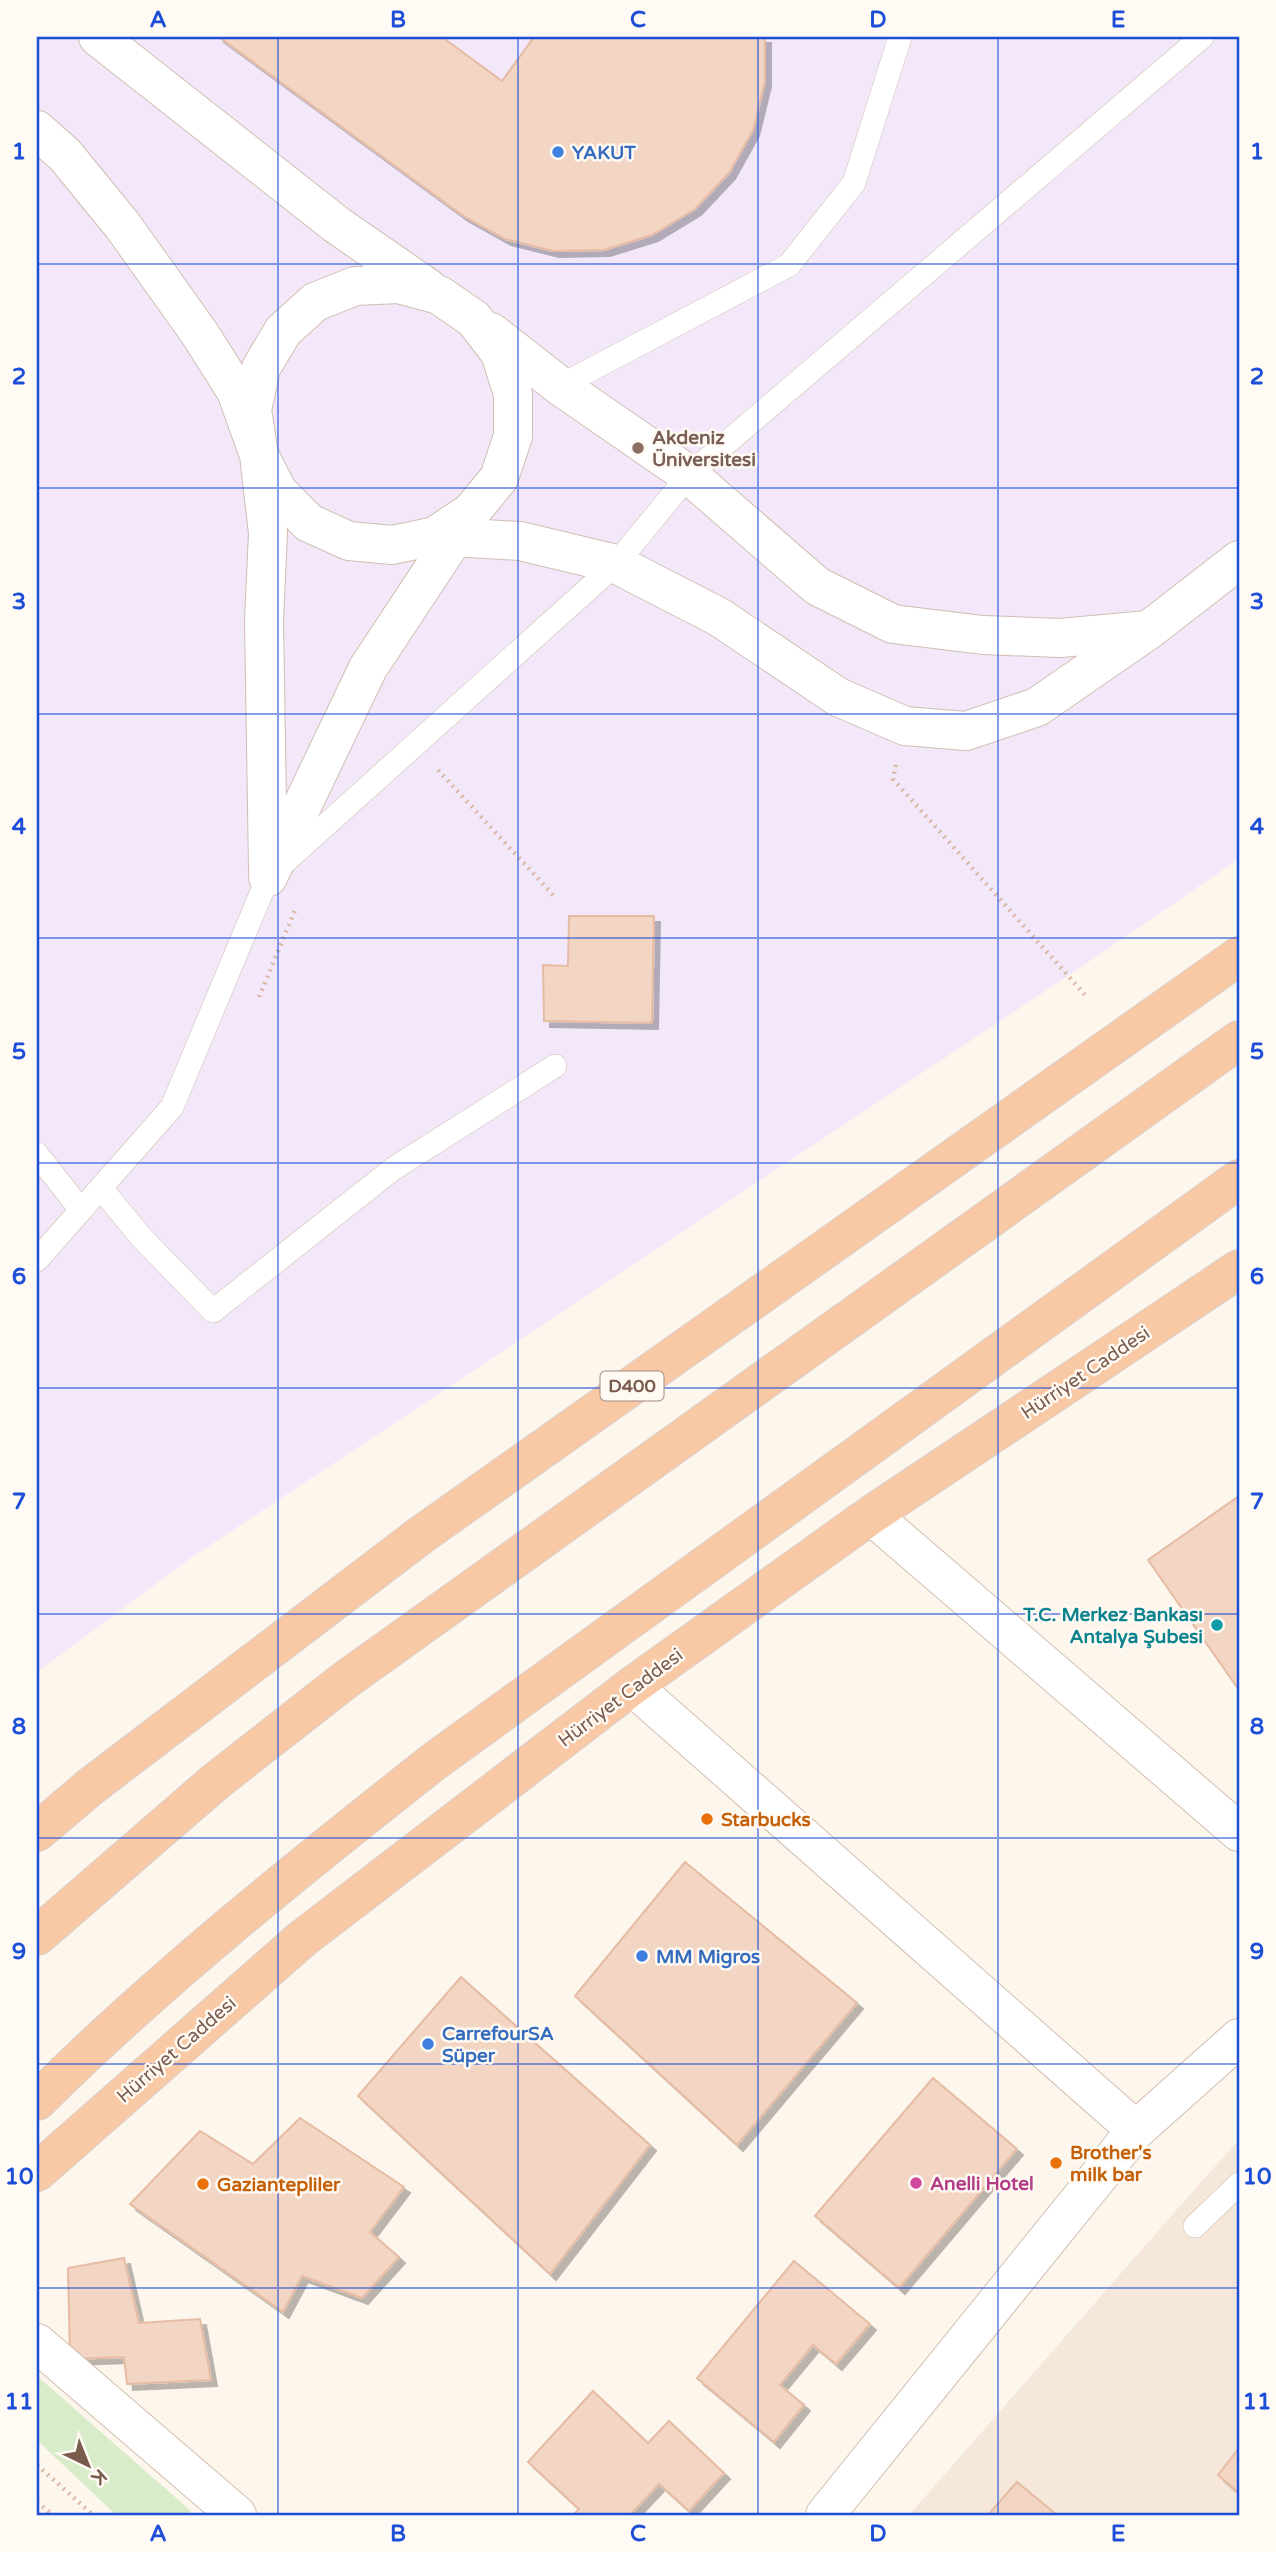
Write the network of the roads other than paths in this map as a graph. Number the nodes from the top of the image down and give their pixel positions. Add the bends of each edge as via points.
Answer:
1 (98, 37) edge
2 (900, 37) edge
3 (1202, 37) edge
4 (37, 130) edge
5 (439, 295) junction
6 (474, 319) junction
7 (560, 386) junction
8 (259, 455) junction
9 (689, 475) junction
10 (454, 528) junction
11 (1239, 560) edge
12 (616, 564) junction
13 (1150, 629) junction
14 (268, 877) junction
15 (1239, 956) edge
16 (1239, 1040) edge
17 (555, 1066) dead end
18 (37, 1154) edge
19 (1239, 1179) edge
20 (101, 1188) junction
21 (81, 1210) junction
22 (37, 1260) edge
23 (1239, 1269) edge
24 (871, 1515) junction
25 (632, 1686) junction
26 (37, 1832) edge
27 (1239, 1832) edge
28 (37, 1936) edge
29 (1239, 2038) edge
30 (37, 2101) edge
31 (1136, 2130) junction
32 (37, 2172) edge
33 (1239, 2184) edge
34 (1195, 2226) dead end
35 (37, 2343) edge
36 (237, 2515) edge
37 (825, 2515) edge

1 - 5 street via 337,225
2 - 7 lane via 854,183 789,265
3 - 9 lane
4 - 8 street via 65,155 114,216 200,334 236,391
5 - 6 street
5 - 8 street via 398,284 355,286 315,302 283,331 261,368 252,410
6 - 7 street
6 - 10 street via 500,353 513,394 513,436 499,478
7 - 9 street
8 - 10 street via 278,492 309,523 349,541 392,545
8 - 14 street via 268,533 264,621
9 - 12 lane
9 - 13 street via 817,586 893,624 1060,638
10 - 12 street
10 - 14 street via 368,668
11 - 13 street
12 - 13 street via 719,617 838,696 905,726 966,731 1037,707
12 - 14 lane
14 - 20 lane via 172,1107
15 - 26 highway, D400 via 421,1535
16 - 28 highway via 344,1681 215,1782
17 - 20 lane via 393,1169 212,1311
18 - 21 lane
19 - 30 highway via 436,1760 279,1886 98,2041
20 - 21 lane
21 - 22 lane
23 - 24 highway, Hürriyet Caddesi
24 - 25 highway, Hürriyet Caddesi
24 - 27 street
25 - 31 street
25 - 32 highway, Hürriyet Caddesi via 302,1939
29 - 31 street
31 - 37 street
33 - 34 lane
35 - 36 street

